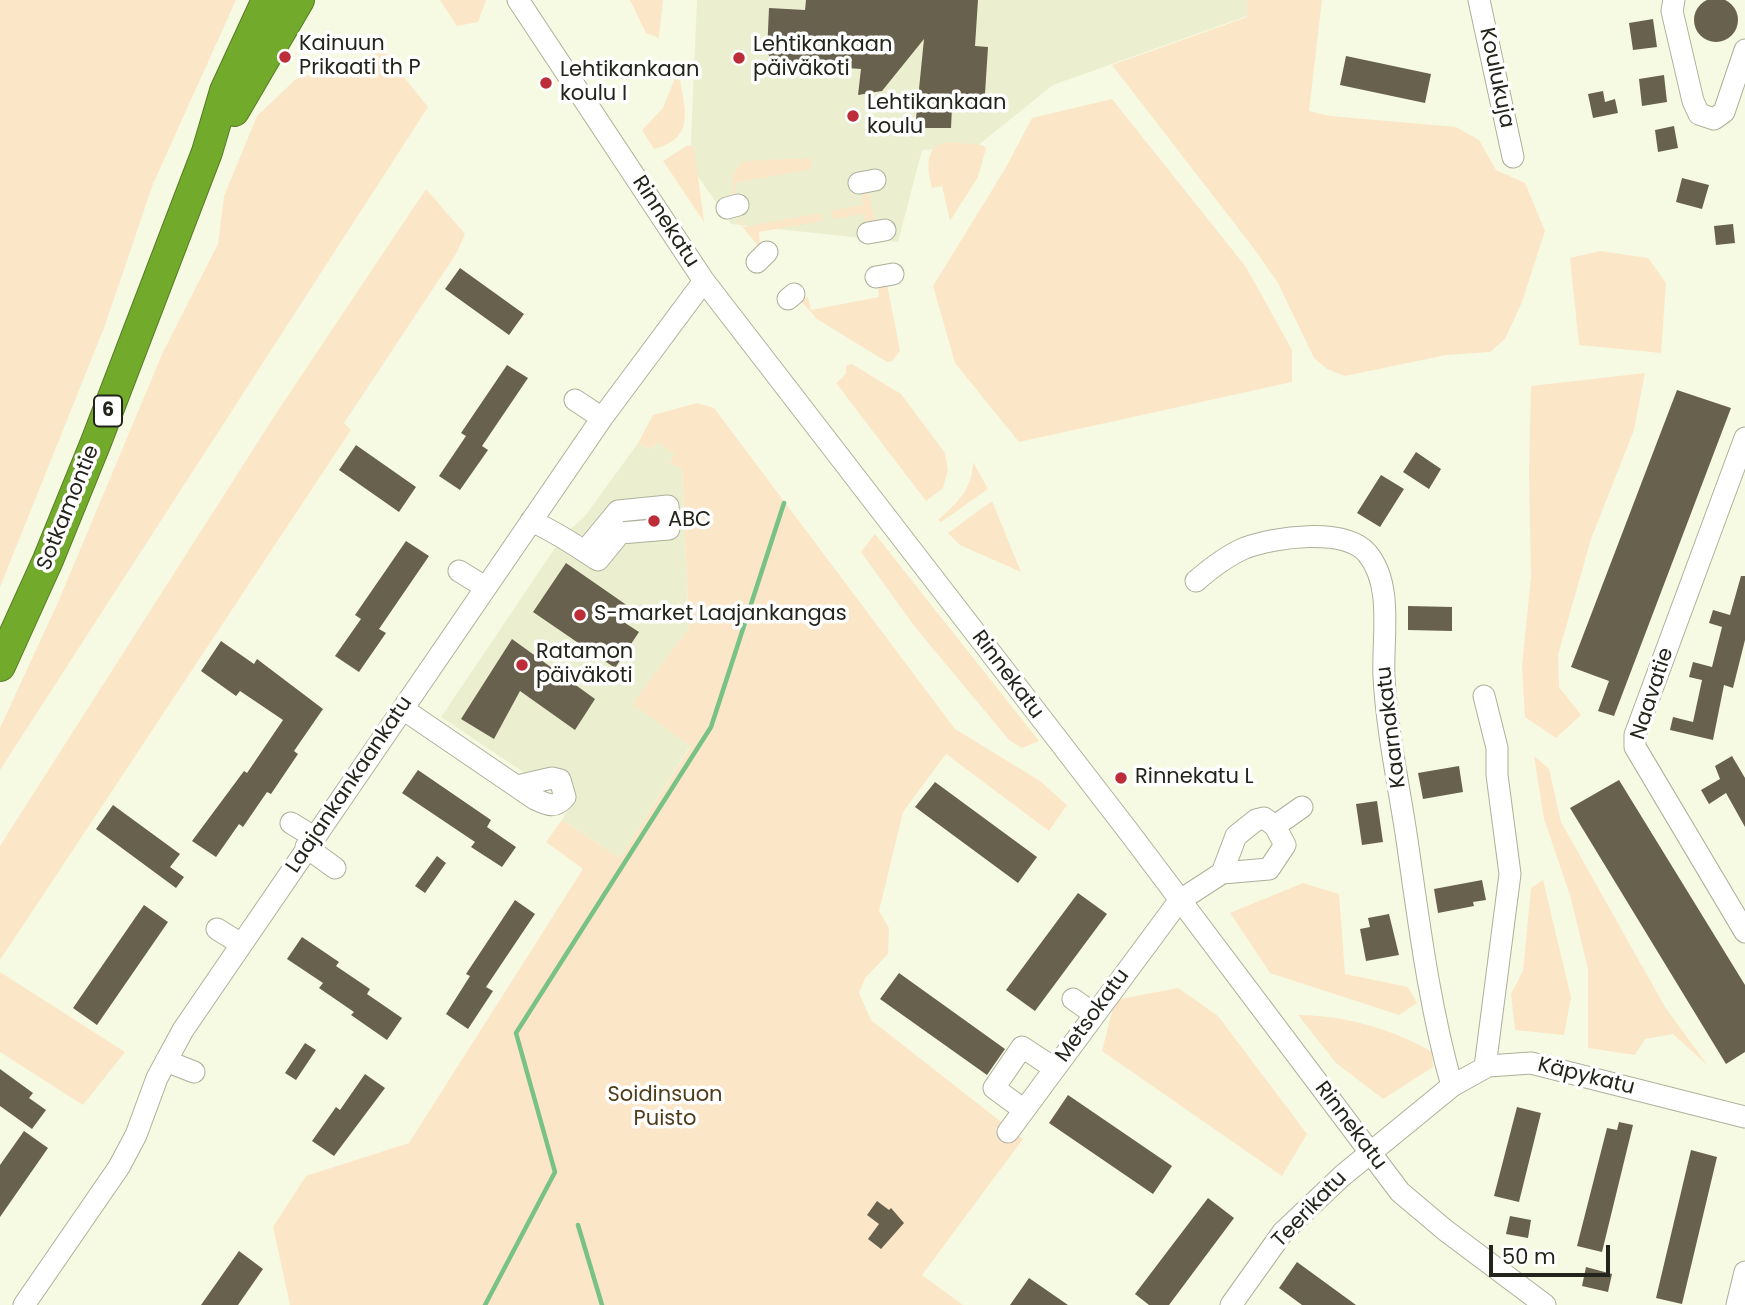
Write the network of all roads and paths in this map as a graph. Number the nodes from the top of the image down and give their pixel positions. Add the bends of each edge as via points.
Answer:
1 (267, 0) edge
2 (299, 0) edge
3 (518, 0) edge
4 (1479, 0) edge
5 (1674, 0) edge
6 (1745, 50) edge
7 (206, 152) junction
8 (1513, 157) dead end
9 (704, 281) junction
10 (575, 400) dead end
11 (602, 418) junction
12 (1745, 438) edge
13 (531, 521) junction
14 (585, 551) dead end
15 (459, 571) dead end
16 (1196, 581) dead end
17 (485, 587) junction
18 (0, 666) edge
19 (1483, 696) dead end
20 (403, 709) junction
21 (517, 786) dead end
22 (1302, 807) dead end
23 (291, 823) dead end
24 (1275, 826) junction
25 (310, 842) junction
26 (335, 868) dead end
27 (1222, 873) junction
28 (1180, 901) junction
29 (218, 929) dead end
30 (1745, 932) edge
31 (241, 944) junction
32 (1073, 999) dead end
33 (1094, 1014) junction
34 (166, 1061) junction
35 (1485, 1067) junction
36 (1055, 1068) junction
37 (194, 1072) dead end
38 (1452, 1086) junction
39 (1024, 1110) junction
40 (1745, 1117) edge
41 (1008, 1132) dead end
42 (1369, 1153) junction
43 (1745, 1272) edge
44 (1534, 1302) edge
45 (24, 1305) edge
46 (1231, 1305) edge
47 (1737, 1305) edge

1 - 7 highway, Sotkamontie / 6 via 225,91
2 - 7 highway, Sotkamontie / 6
3 - 9 street, Rinnekatu
4 - 8 street, Koulukuja
5 - 6 street via 1672,11 1699,114 1714,119 1724,112
7 - 18 highway, Sotkamontie / 6 via 96,443
9 - 11 street, Laajankankaankatu
9 - 28 street, Rinnekatu
10 - 11 street
11 - 13 street, Laajankankaankatu
12 - 30 street, Naavatie via 1634,747
13 - 14 street
13 - 17 street, Laajankankaankatu
15 - 17 street
16 - 38 street, Kaarnakatu via 1219,561 1245,548 1311,537 1346,540 1367,552 1383,582 1389,730 1437,1034
17 - 20 street, Laajankankaankatu
19 - 35 street via 1497,748 1510,874
20 - 21 street
20 - 25 street, Laajankankaankatu
22 - 24 street
23 - 25 street
24 - 27 street via 1264,818 1256,820 1236,836
24 - 27 street via 1285,845 1269,869
25 - 26 street
25 - 31 street, Laajankankaankatu
27 - 28 street, Metsokatu
28 - 33 street, Metsokatu
28 - 42 street, Rinnekatu
29 - 31 street
31 - 34 street, Laajankankaankatu
32 - 33 street
33 - 36 street, Metsokatu
34 - 37 street
34 - 45 street, Laajankankaankatu via 119,1167
35 - 38 street, Käpykatu
35 - 40 street, Käpykatu via 1531,1063
36 - 39 street, Metsokatu
36 - 39 street via 1022,1047 994,1088
38 - 42 street, Käpykatu
39 - 41 street, Metsokatu
42 - 44 street, Rinnekatu via 1421,1212
42 - 46 street, Teerikatu via 1283,1232
43 - 47 street

